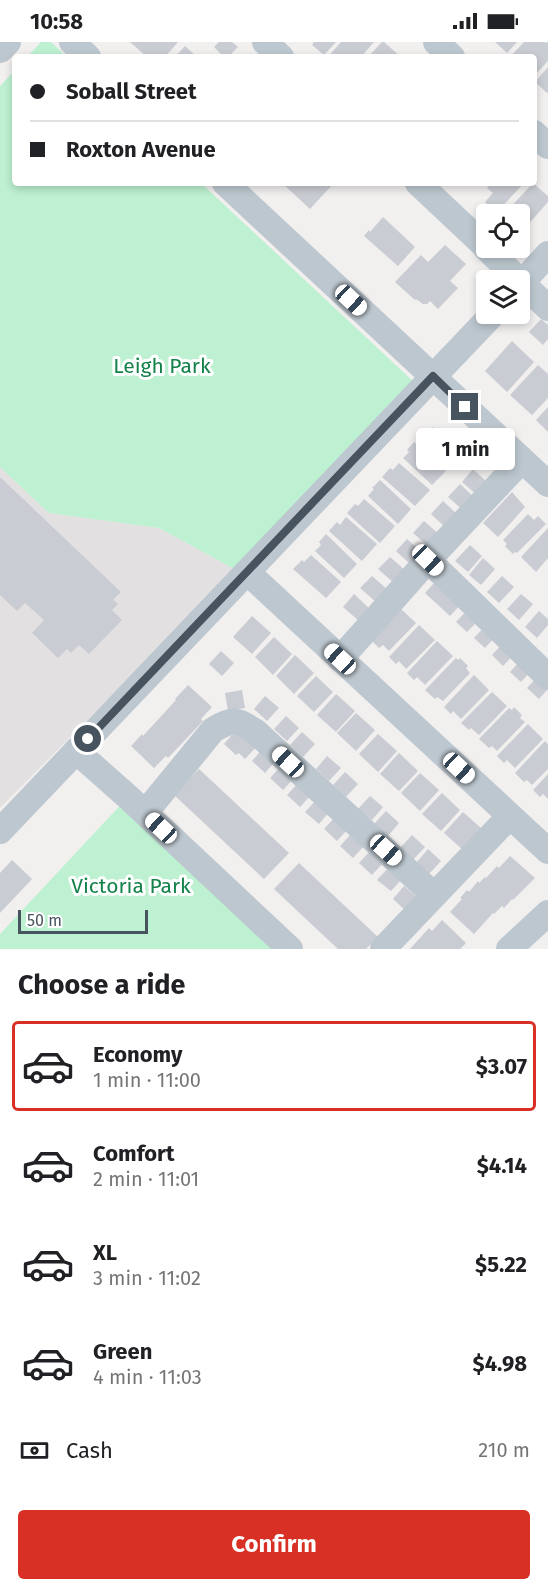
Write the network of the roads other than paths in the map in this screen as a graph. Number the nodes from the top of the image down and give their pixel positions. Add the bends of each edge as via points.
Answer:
1 (8, 42) edge
2 (72, 42) edge
3 (265, 42) edge
4 (436, 42) edge
5 (0, 50) edge
6 (85, 54) edge
7 (279, 54) edge
8 (449, 54) edge
9 (537, 136) edge
10 (548, 146) edge
11 (228, 186) edge
12 (421, 186) edge
13 (476, 238) edge
14 (548, 254) edge
15 (496, 258) edge
16 (508, 270) edge
17 (530, 274) edge
18 (530, 292) edge
19 (548, 308) edge
20 (483, 324) edge
21 (433, 376) junction
22 (522, 460) junction
23 (548, 484) edge
24 (428, 560) junction
25 (247, 573) junction
26 (340, 659) junction
27 (548, 677) edge
28 (76, 752) junction
29 (145, 813) junction
30 (510, 816) junction
31 (0, 831) edge
32 (548, 851) edge
33 (434, 895) junction
34 (548, 914) edge
35 (290, 949) edge
36 (384, 949) edge
37 (509, 949) edge

1 - 5 street
2 - 6 street
3 - 7 street
4 - 8 street
9 - 10 street
11 - 21 street
12 - 13 street
14 - 17 street
15 - 16 street
18 - 19 street
20 - 21 street
21 - 22 street
21 - 25 street
22 - 23 street
22 - 24 street
24 - 26 street
24 - 27 street
25 - 26 street
25 - 28 street
26 - 30 street
28 - 29 street
28 - 31 street
29 - 33 street via 213,730 227,722 241,723 256,732
29 - 35 street
30 - 32 street
30 - 33 street
33 - 36 street
34 - 37 street

